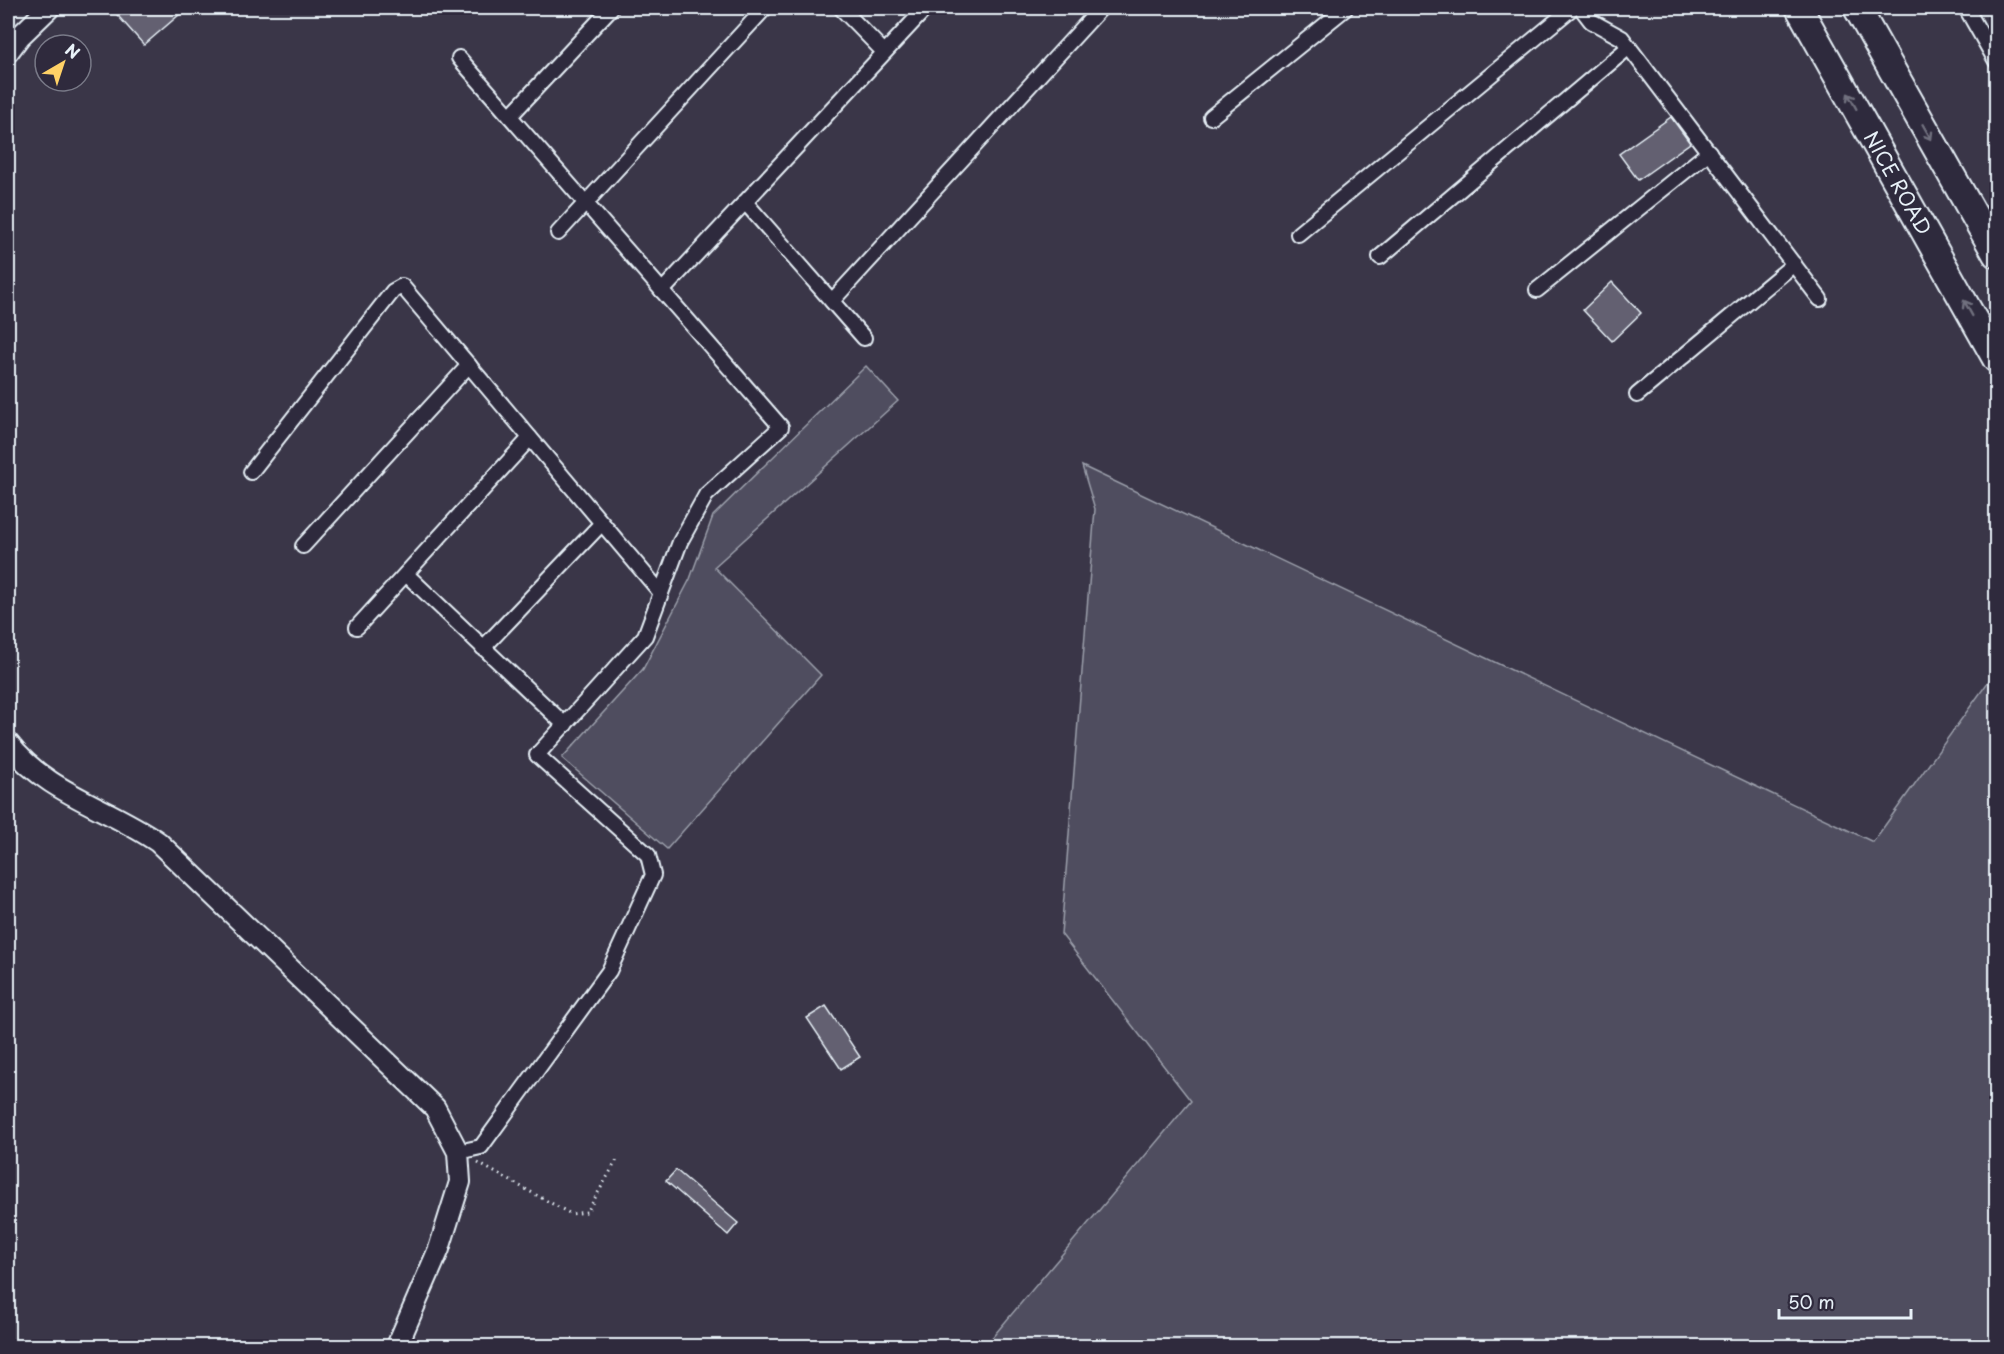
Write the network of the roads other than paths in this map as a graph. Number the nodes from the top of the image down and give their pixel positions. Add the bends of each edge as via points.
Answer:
1 (49, 8) edge
2 (611, 8) edge
3 (765, 8) edge
4 (841, 8) edge
5 (926, 8) edge
6 (1101, 8) edge
7 (1346, 8) edge
8 (1572, 8) edge
9 (1581, 8) edge
10 (1799, 8) edge
11 (1857, 8) edge
12 (1966, 8) edge
13 (1629, 47) junction
14 (8, 52) edge
15 (884, 52) junction
16 (459, 58) dead end
17 (1996, 61) edge
18 (510, 116) junction
19 (1211, 117) dead end
20 (1709, 152) junction
21 (745, 202) junction
22 (585, 203) junction
23 (558, 233) dead end
24 (1298, 234) dead end
25 (1996, 254) edge
26 (1380, 257) dead end
27 (1794, 264) junction
28 (1537, 290) dead end
29 (662, 291) junction
30 (1820, 299) dead end
31 (832, 301) junction
32 (864, 338) dead end
33 (1996, 359) edge
34 (469, 365) junction
35 (1637, 395) dead end
36 (530, 438) junction
37 (251, 472) dead end
38 (602, 523) junction
39 (303, 546) dead end
40 (406, 574) junction
41 (661, 593) junction
42 (357, 627) dead end
43 (483, 648) junction
44 (565, 725) junction
45 (8, 743) edge
46 (458, 1152) junction
47 (397, 1347) edge

1 - 14 street
2 - 18 street
3 - 22 street
4 - 15 street
5 - 15 street
6 - 31 street
7 - 19 street
8 - 24 street
9 - 13 street via 1591,21 1622,38
33 -> 10 highway, NICE ROAD
11 -> 25 highway
12 - 17 street
13 - 20 street
13 - 26 street
15 - 21 street
16 - 18 street
18 - 22 street
20 - 27 street
20 - 28 street
21 - 29 street
21 - 31 street
22 - 23 street
22 - 29 street
27 - 30 street
27 - 35 street
29 - 41 street via 781,427 706,495 680,542
31 - 32 street
34 - 36 street
34 - 37 street via 402,286 393,291
34 - 39 street
36 - 38 street
36 - 40 street
38 - 41 street
38 - 43 street
40 - 42 street
40 - 43 street
41 - 44 street via 645,636
43 - 44 street
44 - 46 street via 537,755 648,855 653,875 609,971 481,1148
45 - 46 street via 41,777 85,804 140,830 178,860 435,1108
46 - 47 street via 460,1182 439,1249

